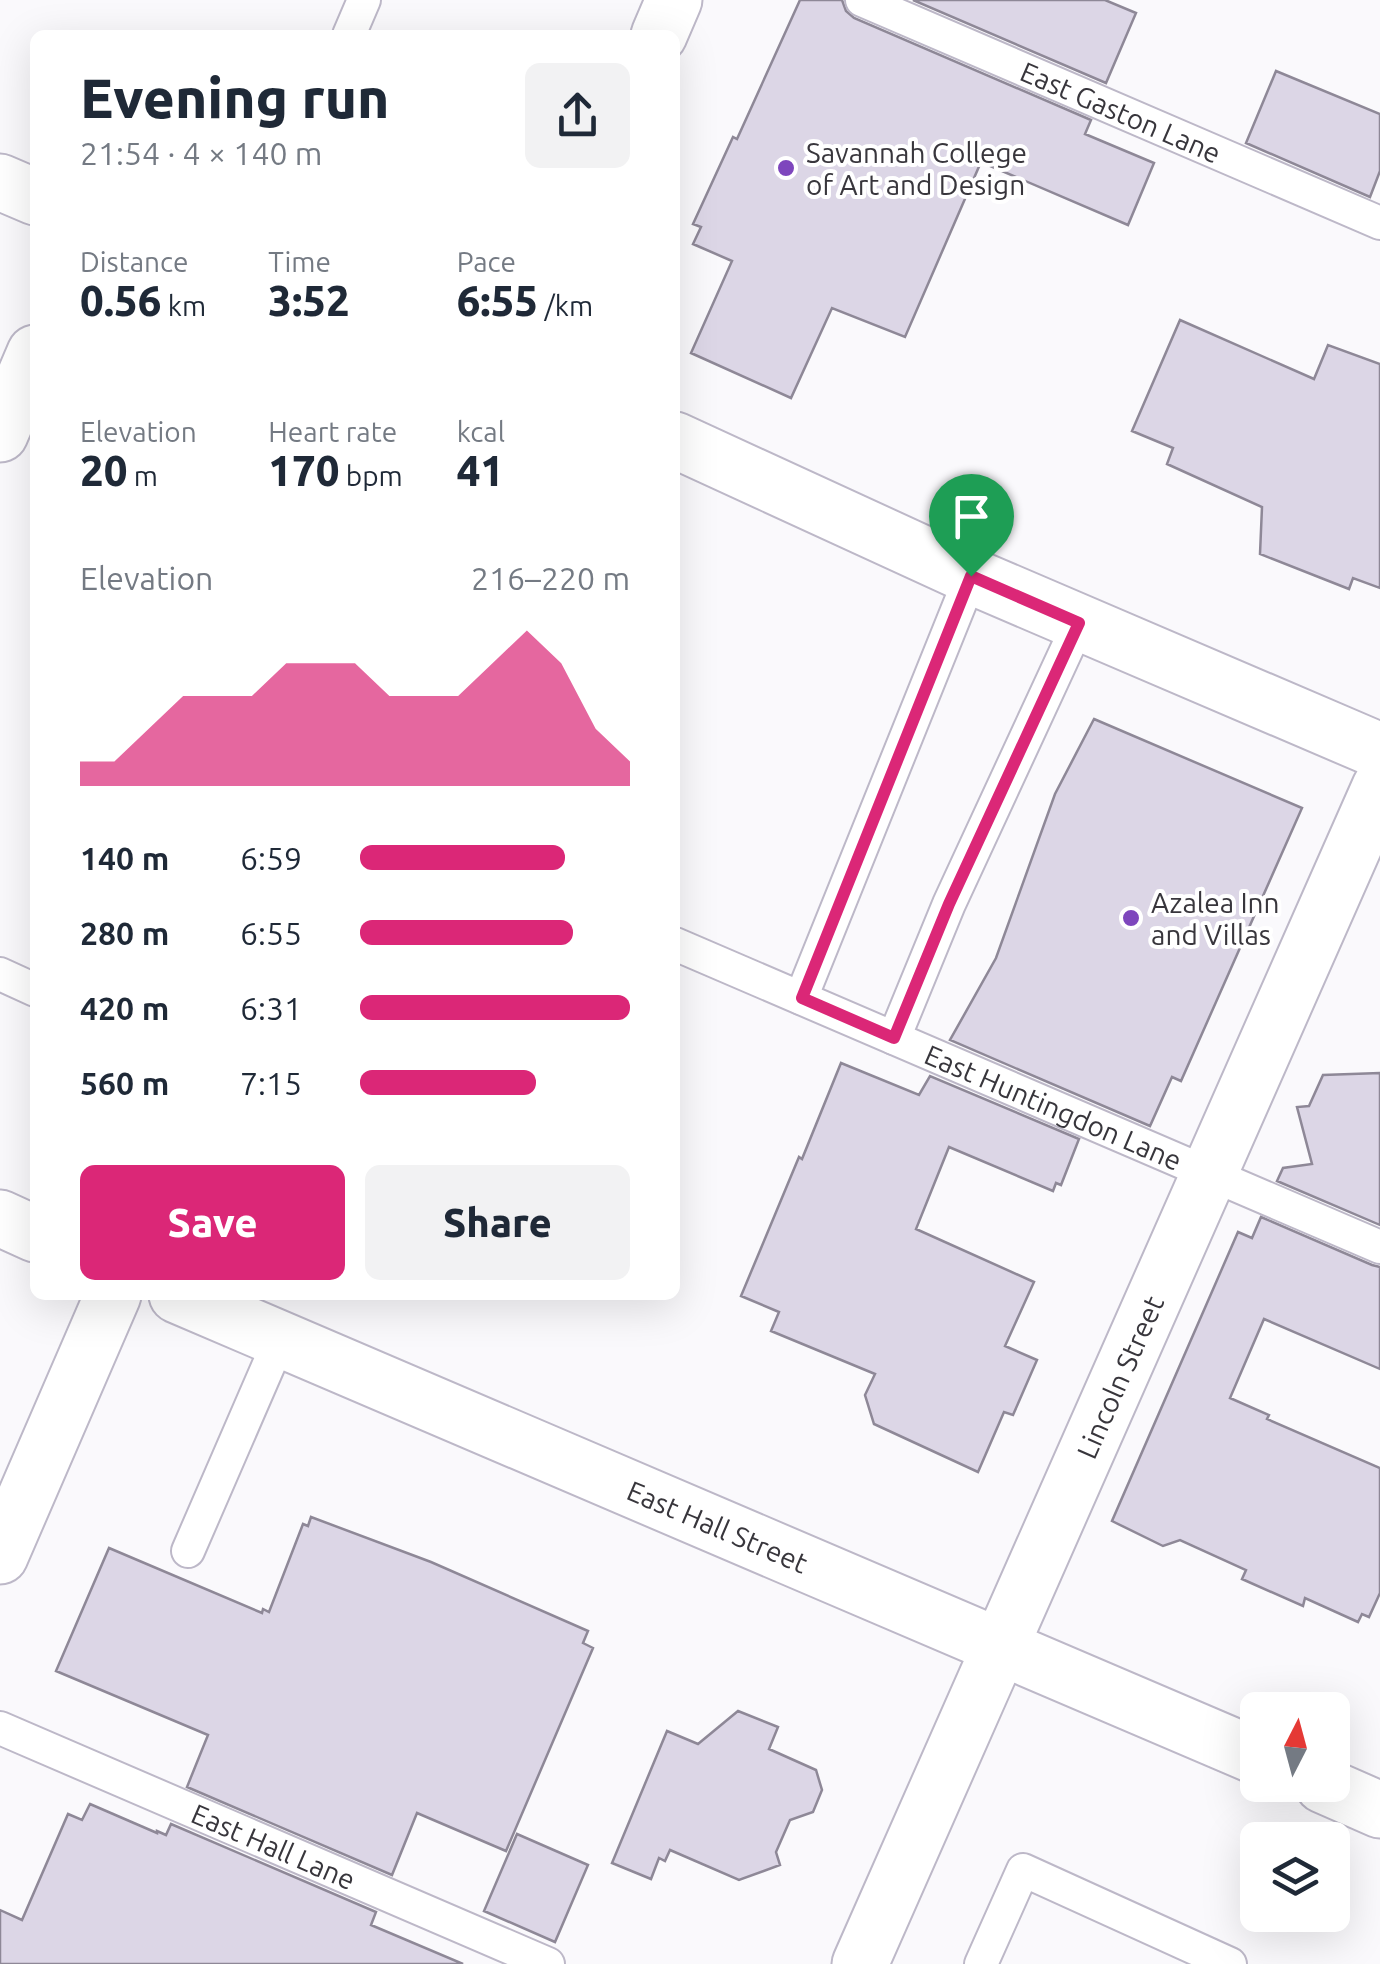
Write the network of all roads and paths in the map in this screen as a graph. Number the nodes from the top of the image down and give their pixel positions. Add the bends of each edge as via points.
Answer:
1 (364, 0) edge
2 (674, 0) edge
3 (862, 0) edge
4 (351, 30) edge
5 (661, 30) edge
6 (0, 182) edge
7 (30, 195) edge
8 (1380, 223) edge
9 (30, 365) edge
10 (0, 434) edge
11 (680, 442) edge
12 (971, 576) junction
13 (1079, 623) junction
14 (1380, 752) edge
15 (1380, 787) edge
16 (680, 946) edge
17 (0, 974) edge
18 (30, 988) edge
19 (802, 998) junction
20 (894, 1038) junction
21 (1208, 1173) junction
22 (0, 1218) edge
23 (30, 1232) edge
24 (1380, 1247) edge
25 (111, 1300) edge
26 (189, 1300) edge
27 (280, 1339) junction
28 (188, 1551) dead end
29 (0, 1556) edge
30 (1000, 1647) junction
31 (0, 1728) edge
32 (1240, 1749) edge
33 (1350, 1797) edge
34 (1380, 1810) edge
35 (548, 1964) edge
36 (860, 1964) edge
37 (981, 1964) edge
38 (1230, 1964) edge

1 - 4 lane
2 - 5 street
3 - 8 lane, East Gaston Lane
6 - 7 street
9 - 10 street
11 - 12 street
12 - 13 street
12 - 19 lane
13 - 14 street
13 - 20 lane
15 - 21 street, Lincoln Street
16 - 19 lane, East Huntingdon Lane
17 - 18 lane
19 - 20 lane, East Huntingdon Lane
20 - 21 lane, East Huntingdon Lane
21 - 24 lane, East Huntingdon Lane
21 - 30 street, Lincoln Street
22 - 23 street
25 - 29 street
26 - 27 street, East Hall Street
27 - 28 lane
27 - 30 street, East Hall Street
30 - 32 street, East Hall Street
30 - 36 street, Lincoln Street
31 - 35 lane, East Hall Lane
33 - 34 street
37 - 38 lane via 1023,1870

